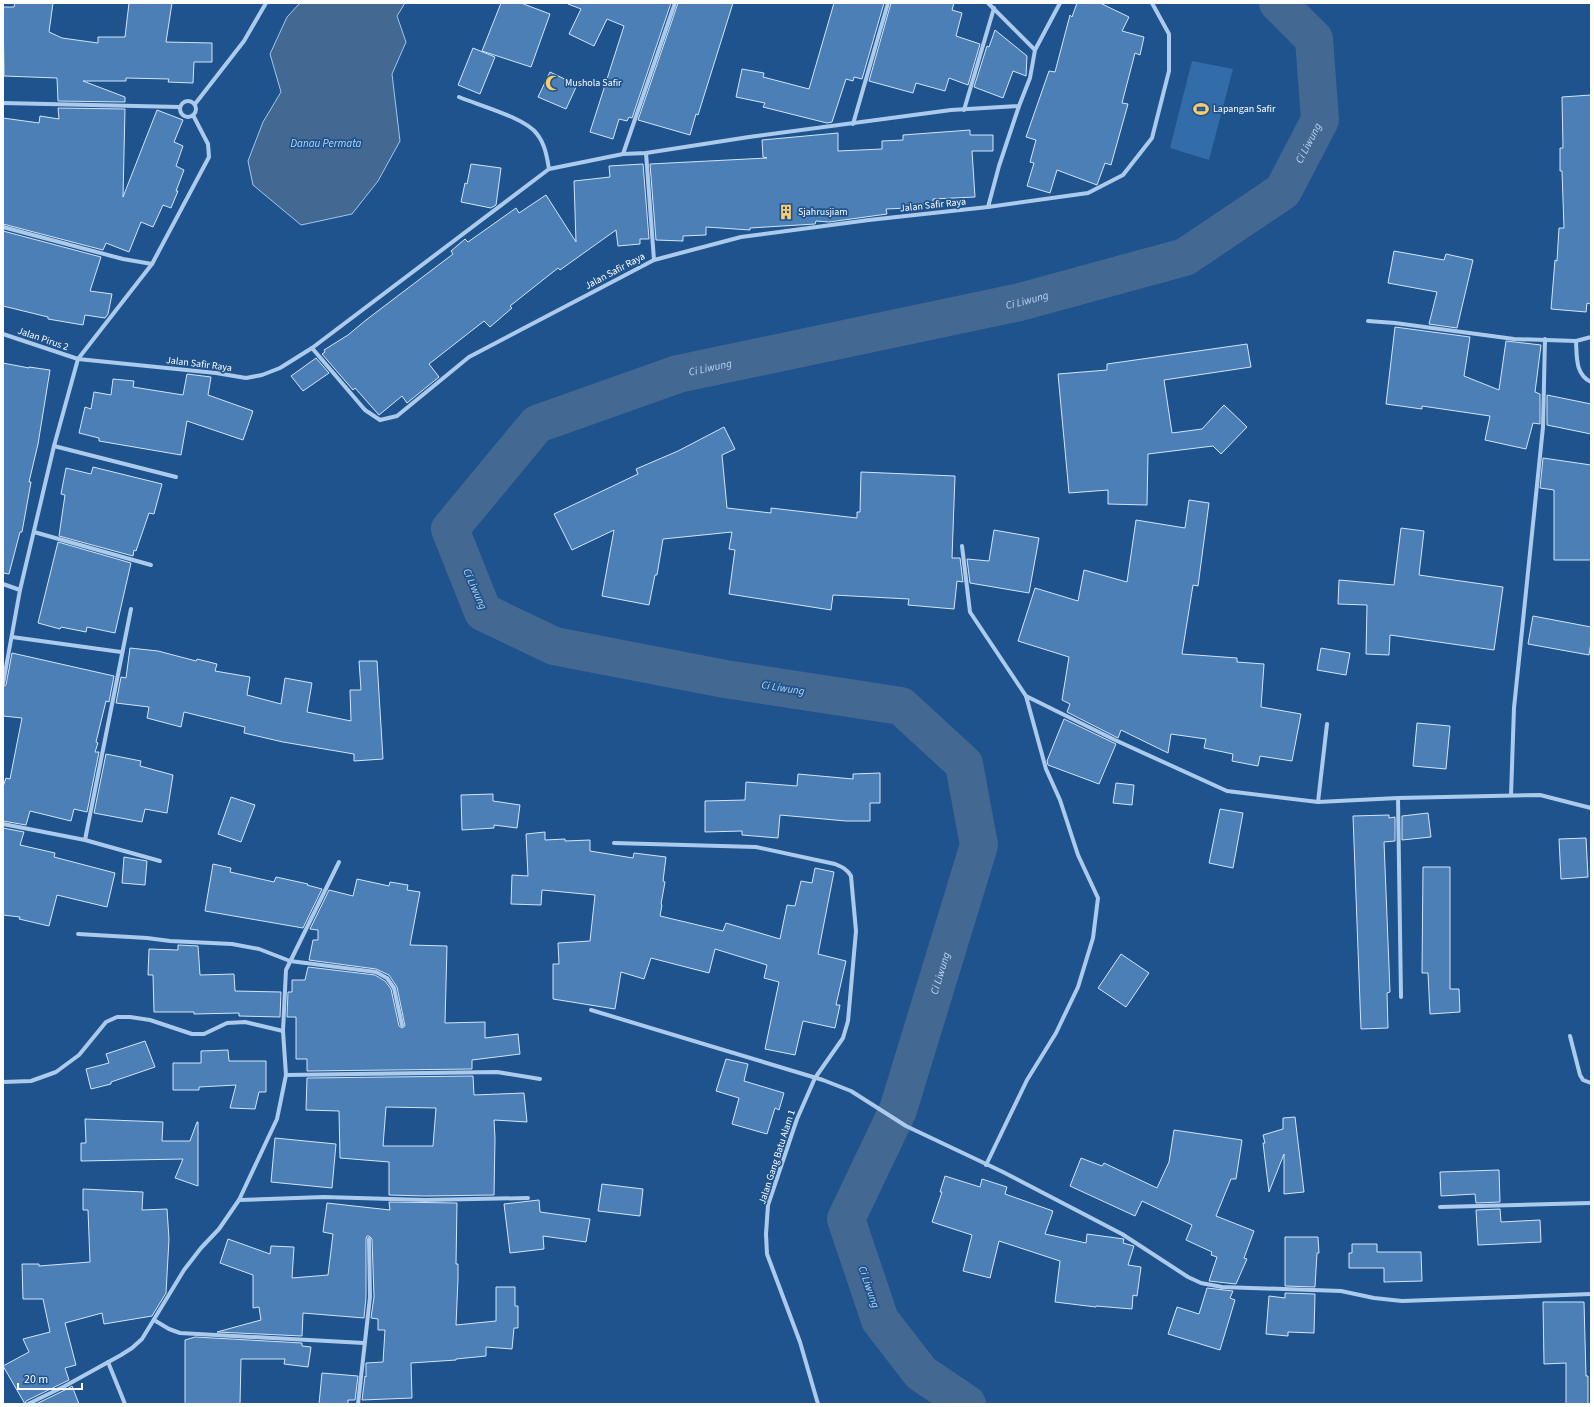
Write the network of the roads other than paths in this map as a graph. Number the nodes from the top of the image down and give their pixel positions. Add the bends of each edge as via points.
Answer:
1 (266, 3) edge
2 (675, 3) edge
3 (888, 3) edge
4 (988, 3) edge
5 (1060, 3) edge
6 (1152, 3) edge
7 (994, 8) junction
8 (1035, 50) junction
9 (459, 98) dead end
10 (3, 103) edge
11 (195, 104) junction
12 (1019, 106) junction
13 (180, 107) junction
14 (964, 110) junction
15 (193, 115) junction
16 (853, 124) junction
17 (646, 153) junction
18 (623, 154) junction
19 (549, 169) junction
20 (988, 207) junction
21 (3, 227) edge
22 (654, 260) junction
23 (152, 264) junction
24 (1368, 321) dead end
25 (3, 334) edge
26 (1591, 337) edge
27 (1545, 340) junction
28 (1576, 341) junction
29 (312, 348) junction
30 (78, 359) junction
31 (1591, 382) edge
32 (54, 446) junction
33 (176, 477) dead end
34 (34, 532) junction
35 (962, 546) dead end
36 (151, 565) dead end
37 (3, 584) edge
38 (20, 590) junction
39 (131, 609) dead end
40 (12, 637) junction
41 (121, 652) junction
42 (3, 684) edge
43 (1026, 696) junction
44 (1327, 724) dead end
45 (1511, 795) junction
46 (1398, 798) junction
47 (1318, 802) junction
48 (1591, 808) edge
49 (3, 824) edge
50 (85, 840) junction
51 (614, 843) dead end
52 (160, 861) dead end
53 (340, 862) dead end
54 (78, 934) dead end
55 (290, 961) junction
56 (1401, 997) dead end
57 (592, 1010) dead end
58 (402, 1024) dead end
59 (283, 1032) junction
60 (1570, 1036) dead end
61 (286, 1076) junction
62 (815, 1078) junction
63 (540, 1079) dead end
64 (3, 1082) edge
65 (1591, 1083) edge
66 (986, 1164) junction
67 (528, 1198) dead end
68 (240, 1200) junction
69 (1591, 1203) edge
70 (1440, 1207) dead end
71 (369, 1239) dead end
72 (1591, 1294) edge
73 (154, 1320) junction
74 (364, 1344) junction
75 (108, 1362) junction
76 (28, 1404) edge
77 (125, 1404) edge
78 (358, 1404) edge
79 (818, 1404) edge

1 - 11 street via 244,41
2 - 18 street
3 - 16 street
4 - 7 street
5 - 8 street
6 - 20 street, Jalan Safir Raya via 1168,34 1169,71 1152,138 1123,175 1088,193
7 - 8 street
7 - 14 street
8 - 12 street via 1030,78
9 - 19 street via 517,119 537,132 544,144
10 - 13 street
11 - 13 street via 187,101
11 - 15 street
12 - 14 street, Jalan Safir Raya
12 - 20 street
13 - 15 street via 186,117
14 - 16 street, Jalan Safir Raya
15 - 23 street via 208,144 209,157
16 - 17 street, Jalan Safir Raya
17 - 18 street, Jalan Safir Raya
17 - 22 street
18 - 19 street, Jalan Safir Raya
19 - 29 street, Jalan Safir Raya
20 - 22 street, Jalan Safir Raya via 742,237
21 - 23 street via 123,259
22 - 29 street, Jalan Safir Raya via 469,357 396,416 380,420 365,410
23 - 30 street
24 - 27 street via 1514,339
25 - 30 street, Jalan Pirus 2
26 - 28 street
27 - 28 street
27 - 45 street via 1543,427 1514,708
28 - 31 street via 1579,372
29 - 30 street, Jalan Safir Raya via 280,368 246,378
30 - 32 street
32 - 33 street
32 - 34 street
34 - 36 street
34 - 38 street
35 - 43 street via 970,612
37 - 38 street
38 - 40 street
39 - 41 street
40 - 41 street
40 - 42 street
41 - 50 street
43 - 47 street via 1114,740 1227,790
43 - 66 street via 1046,769 1060,800 1078,855 1098,898 1093,938 1078,987 1056,1033 1027,1080
44 - 47 street
45 - 46 street
45 - 48 street via 1540,795
46 - 47 street
46 - 56 street
49 - 50 street
50 - 52 street
51 - 62 street, Jalan Gang Batu Alam 1 via 756,847 835,864 848,871 851,876 856,924 848,1021 844,1038
53 - 55 street
54 - 55 street via 232,944 259,949
55 - 58 street via 376,972 387,978 394,988
55 - 59 street via 286,970
57 - 62 street
59 - 61 street
59 - 64 street via 245,1022 227,1023 204,1034 192,1034 150,1020 117,1017 106,1022 79,1055 56,1072 32,1081
60 - 65 street via 1580,1075 1583,1080
61 - 63 street via 497,1072
61 - 68 street via 277,1120
62 - 66 street via 851,1091 906,1126
62 - 79 street, Jalan Gang Batu Alam 1 via 797,1119 768,1205 766,1234 767,1254 800,1342
66 - 72 street via 1122,1234 1201,1283 1222,1287 1341,1291 1402,1301
67 - 68 street via 425,1200 324,1197
68 - 73 street via 184,1270
69 - 70 street
71 - 74 street via 370,1297
73 - 74 street via 169,1330 180,1333
73 - 75 street via 132,1348
74 - 78 street
75 - 76 street
75 - 77 street

